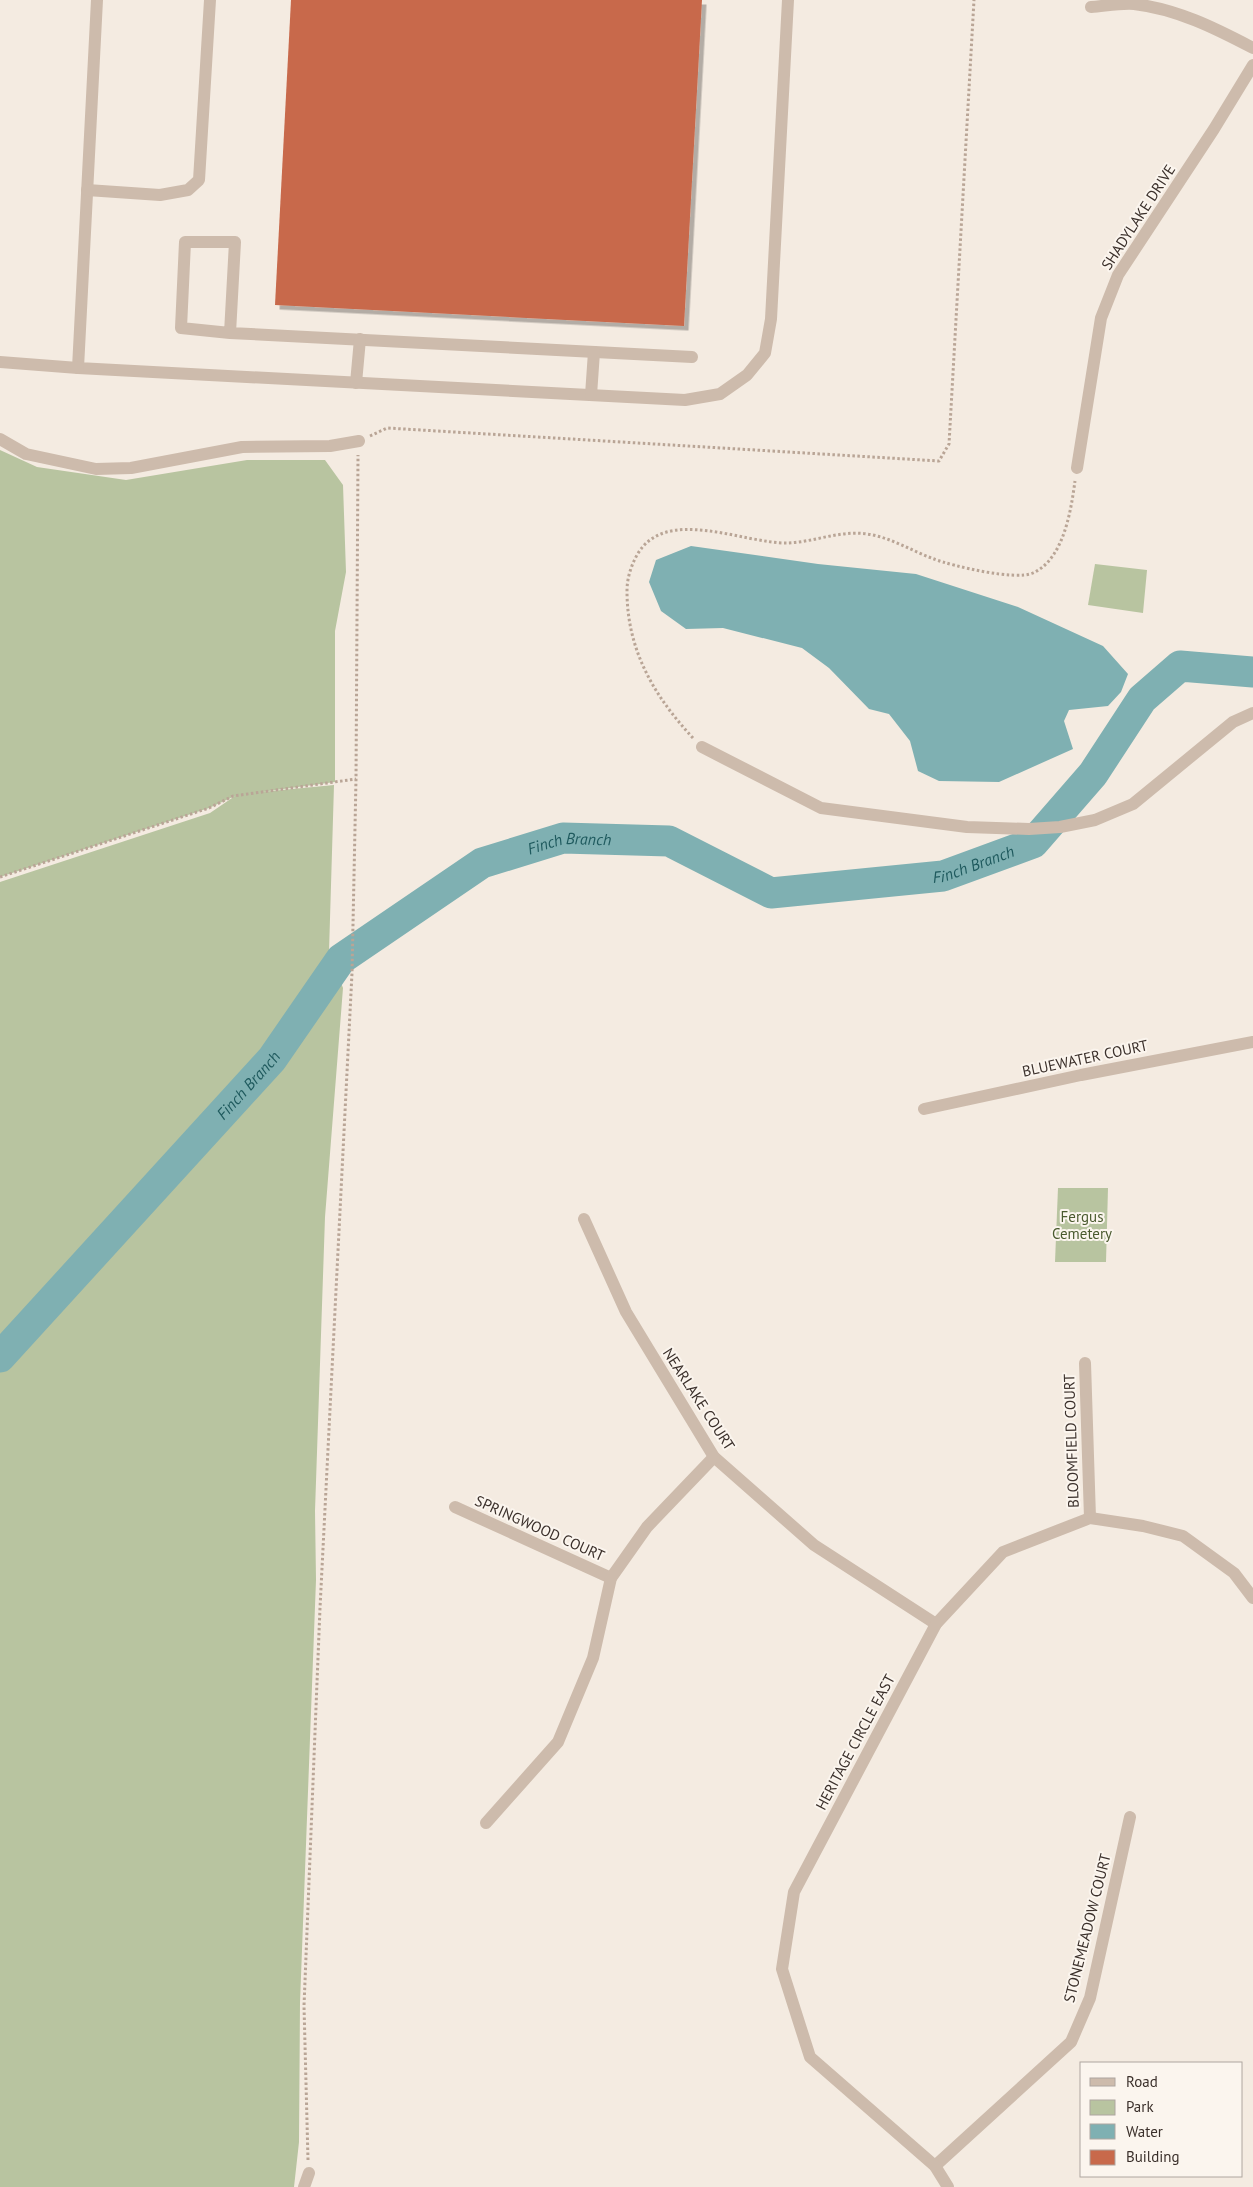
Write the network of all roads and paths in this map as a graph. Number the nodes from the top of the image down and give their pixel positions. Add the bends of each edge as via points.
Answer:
1 (97, 0) edge
2 (210, 0) edge
3 (788, 0) edge
4 (974, 0) edge
5 (1091, 7) dead end
6 (1253, 48) edge
7 (1253, 65) edge
8 (87, 190) junction
9 (230, 333) junction
10 (360, 339) junction
11 (594, 352) junction
12 (692, 357) dead end
13 (0, 362) edge
14 (78, 368) junction
15 (356, 383) junction
16 (591, 396) junction
17 (0, 439) edge
18 (358, 441) junction
19 (1077, 468) joint
20 (1253, 713) edge
21 (702, 747) joint
22 (356, 779) junction
23 (0, 877) edge
24 (1253, 1042) edge
25 (924, 1109) dead end
26 (584, 1219) dead end
27 (1085, 1363) dead end
28 (714, 1457) junction
29 (455, 1507) dead end
30 (1090, 1518) junction
31 (611, 1578) junction
32 (1253, 1598) edge
33 (936, 1624) junction
34 (1130, 1817) dead end
35 (486, 1823) dead end
36 (935, 2166) junction
37 (309, 2173) joint
38 (304, 2187) edge
39 (948, 2187) edge

1 - 8 street
2 - 8 street via 199,180 188,190 160,195
3 - 16 street via 771,320 765,352 747,375 720,394 685,400
4 - 18 path via 949,444 940,461 387,428
5 - 6 street via 1132,4 1169,12 1207,24
7 - 19 street, SHADYLAKE DRIVE via 1118,276 1101,318
8 - 14 street
9 - 9 street via 181,328 185,242 235,242
9 - 10 street
10 - 11 street
10 - 15 street
11 - 12 street
11 - 16 street
13 - 14 street
14 - 15 street
15 - 16 street
17 - 18 street via 26,454 96,469 131,468 242,447 330,446
18 - 22 path
19 - 21 path via 1070,516 1062,541 1045,565 1032,574 1010,576 935,560 867,534 839,534 789,543 692,530 671,531 653,537 642,546 631,566 627,585 627,613 634,644 654,688 670,713
20 - 21 street via 1233,722 1133,804 1095,820 1029,829 967,827 821,808
22 - 23 path via 233,796 209,808
22 - 37 path via 352,973 304,2006
24 - 25 street, BLUEWATER COURT
26 - 28 street, NEARLAKE COURT via 626,1312
27 - 30 street, BLOOMFIELD COURT
28 - 31 street via 647,1526
28 - 33 street, NEARLAKE COURT via 814,1545
29 - 31 street, SPRINGWOOD COURT
30 - 32 street, HERITAGE CIRCLE EAST via 1183,1536 1234,1573
30 - 33 street, HERITAGE CIRCLE EAST via 1003,1552
31 - 35 street via 593,1658 558,1742
33 - 36 street, HERITAGE CIRCLE EAST via 794,1892 782,1969 810,2057
34 - 36 street, STONEMEADOW COURT via 1090,1998 1071,2042
36 - 39 street, HERITAGE CIRCLE EAST
37 - 38 street

